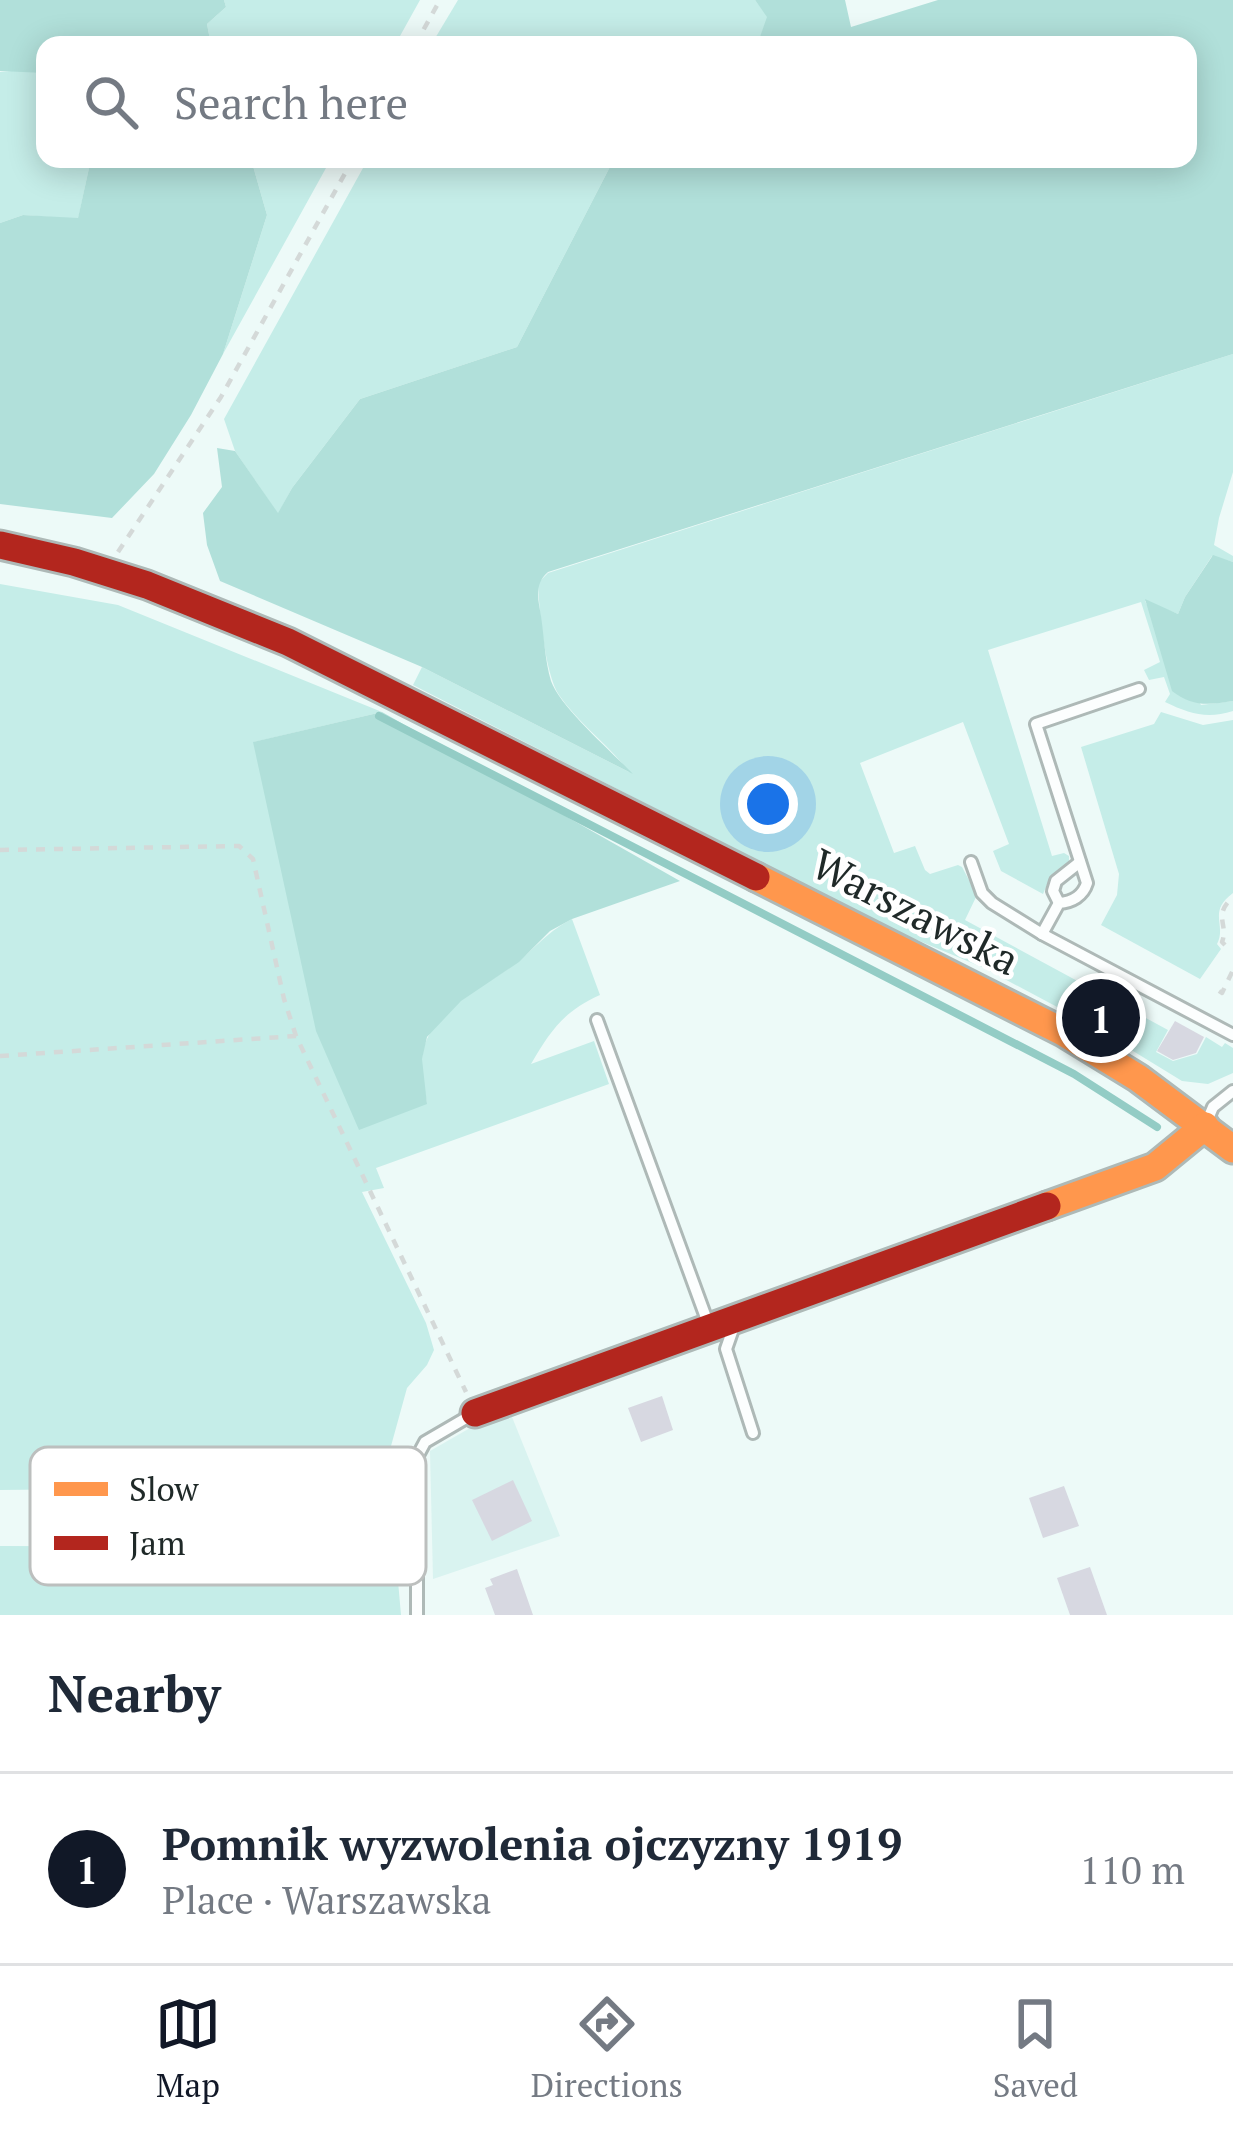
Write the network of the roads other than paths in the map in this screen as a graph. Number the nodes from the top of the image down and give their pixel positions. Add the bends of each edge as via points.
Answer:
1 (0, 545) edge
2 (1139, 689) dead end
3 (970, 862) dead end
4 (1080, 862) junction
5 (1059, 903) junction
6 (1042, 934) junction
7 (598, 1020) dead end
8 (1233, 1035) edge
9 (1233, 1091) edge
10 (1219, 1128) edge
11 (1233, 1149) edge
12 (722, 1322) junction
13 (476, 1413) joint
14 (753, 1433) dead end
15 (422, 1447) edge
16 (418, 1585) edge
17 (417, 1615) edge

1 - 10 main road, Warszawska via 247,623 371,682 997,998
2 - 4 lane via 1036,724
3 - 6 lane via 985,897
4 - 5 lane via 1056,881
4 - 5 lane via 1086,887
5 - 6 lane
6 - 8 lane
7 - 12 lane
9 - 10 lane via 1213,1107
10 - 11 main road, Warszawska
10 - 12 main road via 1144,1172
12 - 13 main road
12 - 14 lane
13 - 15 lane
16 - 17 lane

